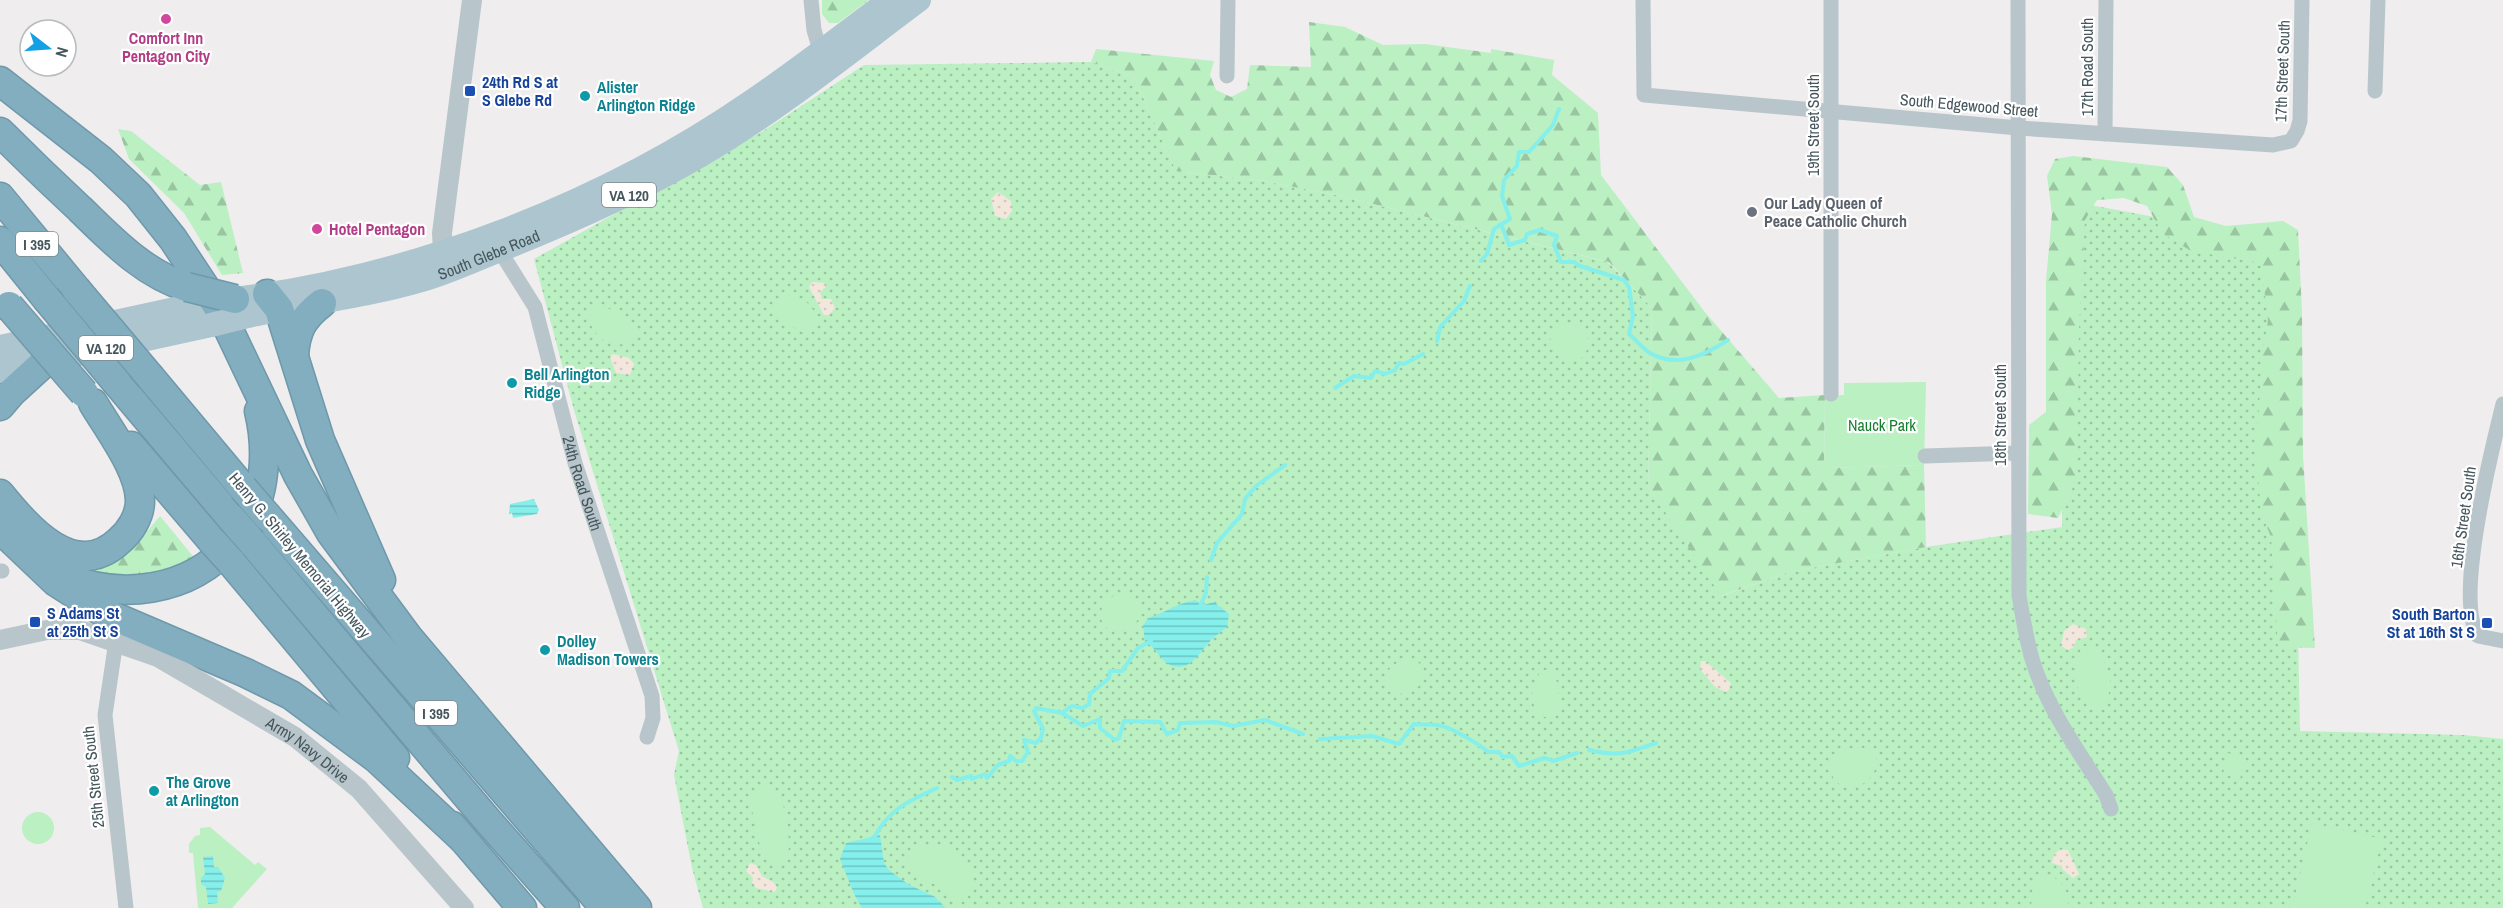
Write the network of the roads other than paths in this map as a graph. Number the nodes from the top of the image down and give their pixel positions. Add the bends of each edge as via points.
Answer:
1 (472, 0) edge
2 (811, 0) edge
3 (890, 0) edge
4 (919, 0) edge
5 (1228, 0) edge
6 (1643, 0) edge
7 (1831, 0) edge
8 (2018, 0) edge
9 (2106, 0) edge
10 (2302, 0) edge
11 (2378, 0) edge
12 (823, 60) junction
13 (1227, 76) dead end
14 (0, 81) edge
15 (2375, 91) dead end
16 (1831, 112) junction
17 (2019, 128) junction
18 (0, 132) edge
19 (2105, 134) junction
20 (2291, 141) joint
21 (0, 197) edge
22 (0, 241) edge
23 (495, 243) junction
24 (446, 260) junction
25 (193, 296) junction
26 (3, 300) edge
27 (273, 302) junction
28 (322, 303) junction
29 (239, 308) junction
30 (0, 347) edge
31 (293, 357) junction
32 (46, 361) junction
33 (248, 366) junction
34 (0, 371) edge
35 (1831, 394) dead end
36 (89, 398) junction
37 (2503, 404) edge
38 (0, 406) edge
39 (2017, 453) junction
40 (1925, 456) dead end
41 (0, 494) edge
42 (0, 529) edge
43 (23, 552) junction
44 (0, 640) edge
45 (116, 641) junction
46 (2503, 641) edge
47 (464, 704) junction
48 (647, 737) dead end
49 (2111, 809) dead end
50 (464, 839) junction
51 (126, 908) edge
52 (464, 908) edge
53 (522, 908) edge
54 (565, 908) edge
55 (605, 908) edge
56 (637, 908) edge

1 - 24 street via 442,234
2 - 12 street
3 - 12 main road, South Glebe Road / VA 120
4 - 12 main road, South Glebe Road / VA 120
5 - 13 street
6 - 16 street, South Edgewood Street via 1644,95
7 - 16 street, 19th Street South
8 - 17 street, 18th Street South
9 - 19 street, 17th Road South
10 - 20 street, 17th Street South via 2300,121
11 - 15 street
12 - 23 main road, South Glebe Road / VA 120 via 762,115 703,154 630,194
14 - 33 highway via 101,160 138,195 212,297
16 - 17 street, South Edgewood Street
16 - 35 street, 19th Street South
17 - 19 street, South Edgewood Street
17 - 39 street, 18th Street South
18 - 25 highway via 114,242 150,271
19 - 20 street, South Edgewood Street via 2273,145
21 - 55 highway, Henry G. Shirley Memorial Highway / I 395, bridge via 243,488
22 - 54 highway, bridge
23 - 24 main road, South Glebe Road / VA 120
23 - 48 street, 24th Road South via 535,307 574,463 652,696 653,718
24 - 27 main road, South Glebe Road / VA 120 via 370,273
24 - 28 main road, South Glebe Road / VA 120 via 378,292
25 - 29 highway, bridge
25 - 30 main road, VA 120
26 - 36 highway, bridge
27 - 28 main road, South Glebe Road / VA 120
27 - 29 main road, South Glebe Road / VA 120
27 - 31 highway
28 - 31 highway via 300,324
29 - 32 main road, South Glebe Road / VA 120, bridge via 211,325
31 - 47 highway via 320,440 376,572
32 - 34 main road, South Glebe Road / VA 120
32 - 38 highway
33 - 43 highway via 264,442 258,498 246,527 211,563 176,582 143,590 113,589 64,577
33 - 47 highway via 298,475 331,533 408,637
36 - 41 highway via 130,466 139,491 136,519 122,538 114,546 93,554 63,552 28,528
36 - 50 highway
37 - 46 street, 16th Street South via 2475,538 2470,611 2478,636
39 - 40 street
39 - 49 street, 18th Street South via 2019,595 2025,632 2055,711
42 - 43 highway
43 - 50 highway via 65,590 101,611 291,695 376,758
44 - 45 street, Army Navy Drive via 47,630 80,630
45 - 51 street, 25th Street South via 105,715
45 - 52 street, Army Navy Drive via 158,657 295,737 360,789
47 - 56 highway
50 - 53 highway

